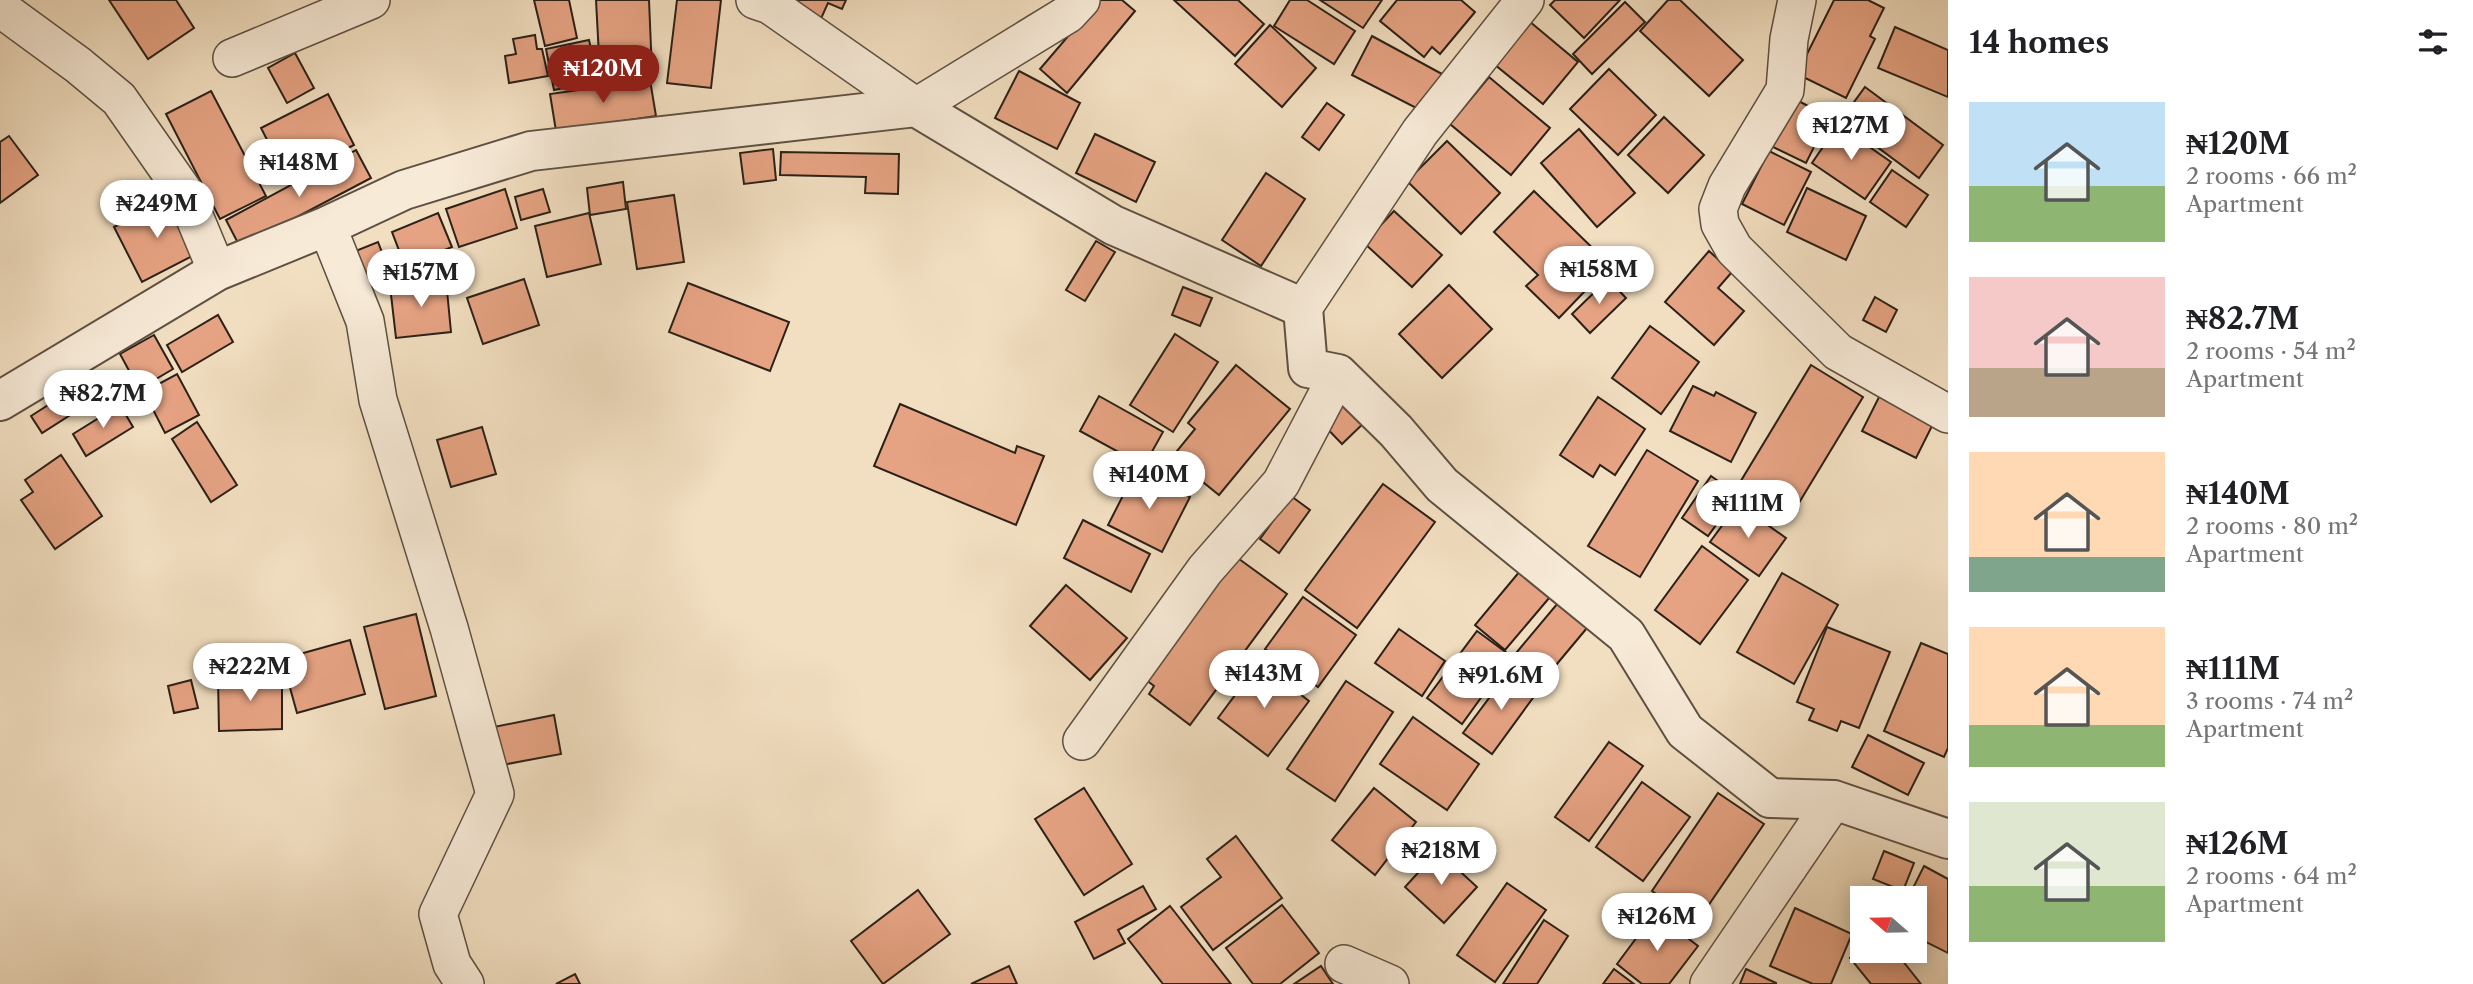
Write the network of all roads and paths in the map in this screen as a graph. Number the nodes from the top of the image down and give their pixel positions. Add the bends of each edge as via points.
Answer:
1 (371, 0) edge
2 (755, 0) edge
3 (1081, 0) edge
4 (1525, 0) edge
5 (1797, 0) edge
6 (0, 8) edge
7 (232, 58) dead end
8 (916, 107) junction
9 (327, 226) junction
10 (217, 271) junction
11 (1303, 308) junction
12 (1338, 374) junction
13 (0, 401) edge
14 (1948, 414) edge
15 (1082, 741) dead end
16 (1834, 800) junction
17 (1948, 839) edge
18 (1344, 964) dead end
19 (465, 984) edge
20 (1390, 984) edge
21 (1709, 984) edge

1 - 7 street
2 - 8 street via 770,5
3 - 8 street via 1068,14
4 - 11 street via 1420,132
5 - 14 street via 1785,90 1727,186 1718,209 1720,223 1734,248 1838,352
6 - 10 street via 119,99 184,192
8 - 9 street via 531,151 404,190
8 - 11 street via 1113,225
9 - 10 street
9 - 19 street via 365,321 378,400 495,794 438,914 452,964
10 - 13 street
11 - 12 street via 1308,369
12 - 15 street via 1281,483 1205,570
12 - 16 street via 1442,485 1626,635 1685,731 1770,798
16 - 17 street
16 - 21 street
18 - 20 street

